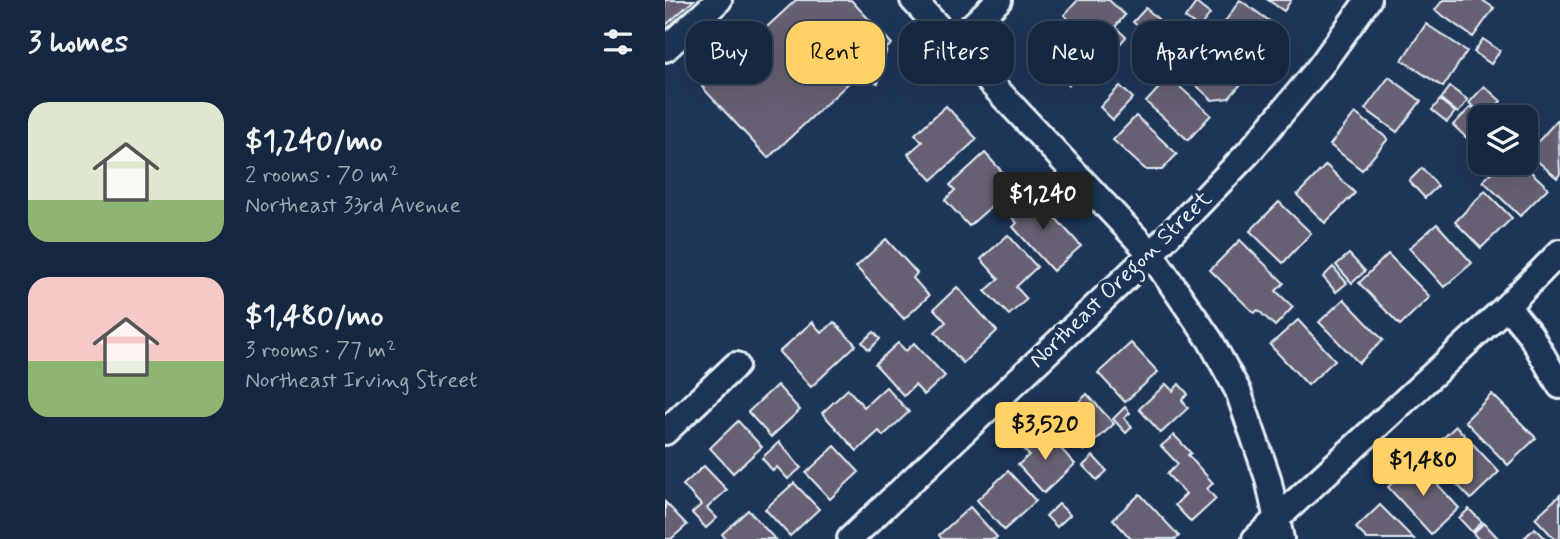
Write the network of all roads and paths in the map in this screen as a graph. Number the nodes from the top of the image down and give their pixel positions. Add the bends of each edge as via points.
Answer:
1 (719, 0) edge
2 (913, 0) edge
3 (999, 0) edge
4 (1368, 0) edge
5 (933, 21) edge
6 (977, 21) edge
7 (665, 50) edge
8 (992, 84) edge
9 (1560, 253) edge
10 (1151, 254) junction
11 (1507, 306) junction
12 (736, 365) dead end
13 (1560, 386) edge
14 (665, 432) edge
15 (1279, 529) edge
16 (850, 539) edge
17 (1255, 539) edge

1 - 7 street
2 - 5 street
3 - 6 street
4 - 10 street, Northeast Oregon Street via 1249,152
8 - 10 street
9 - 11 street
10 - 15 street via 1238,391 1268,478
10 - 16 street, Northeast Oregon Street
11 - 13 street via 1530,334
11 - 15 street
12 - 14 street
15 - 17 street

